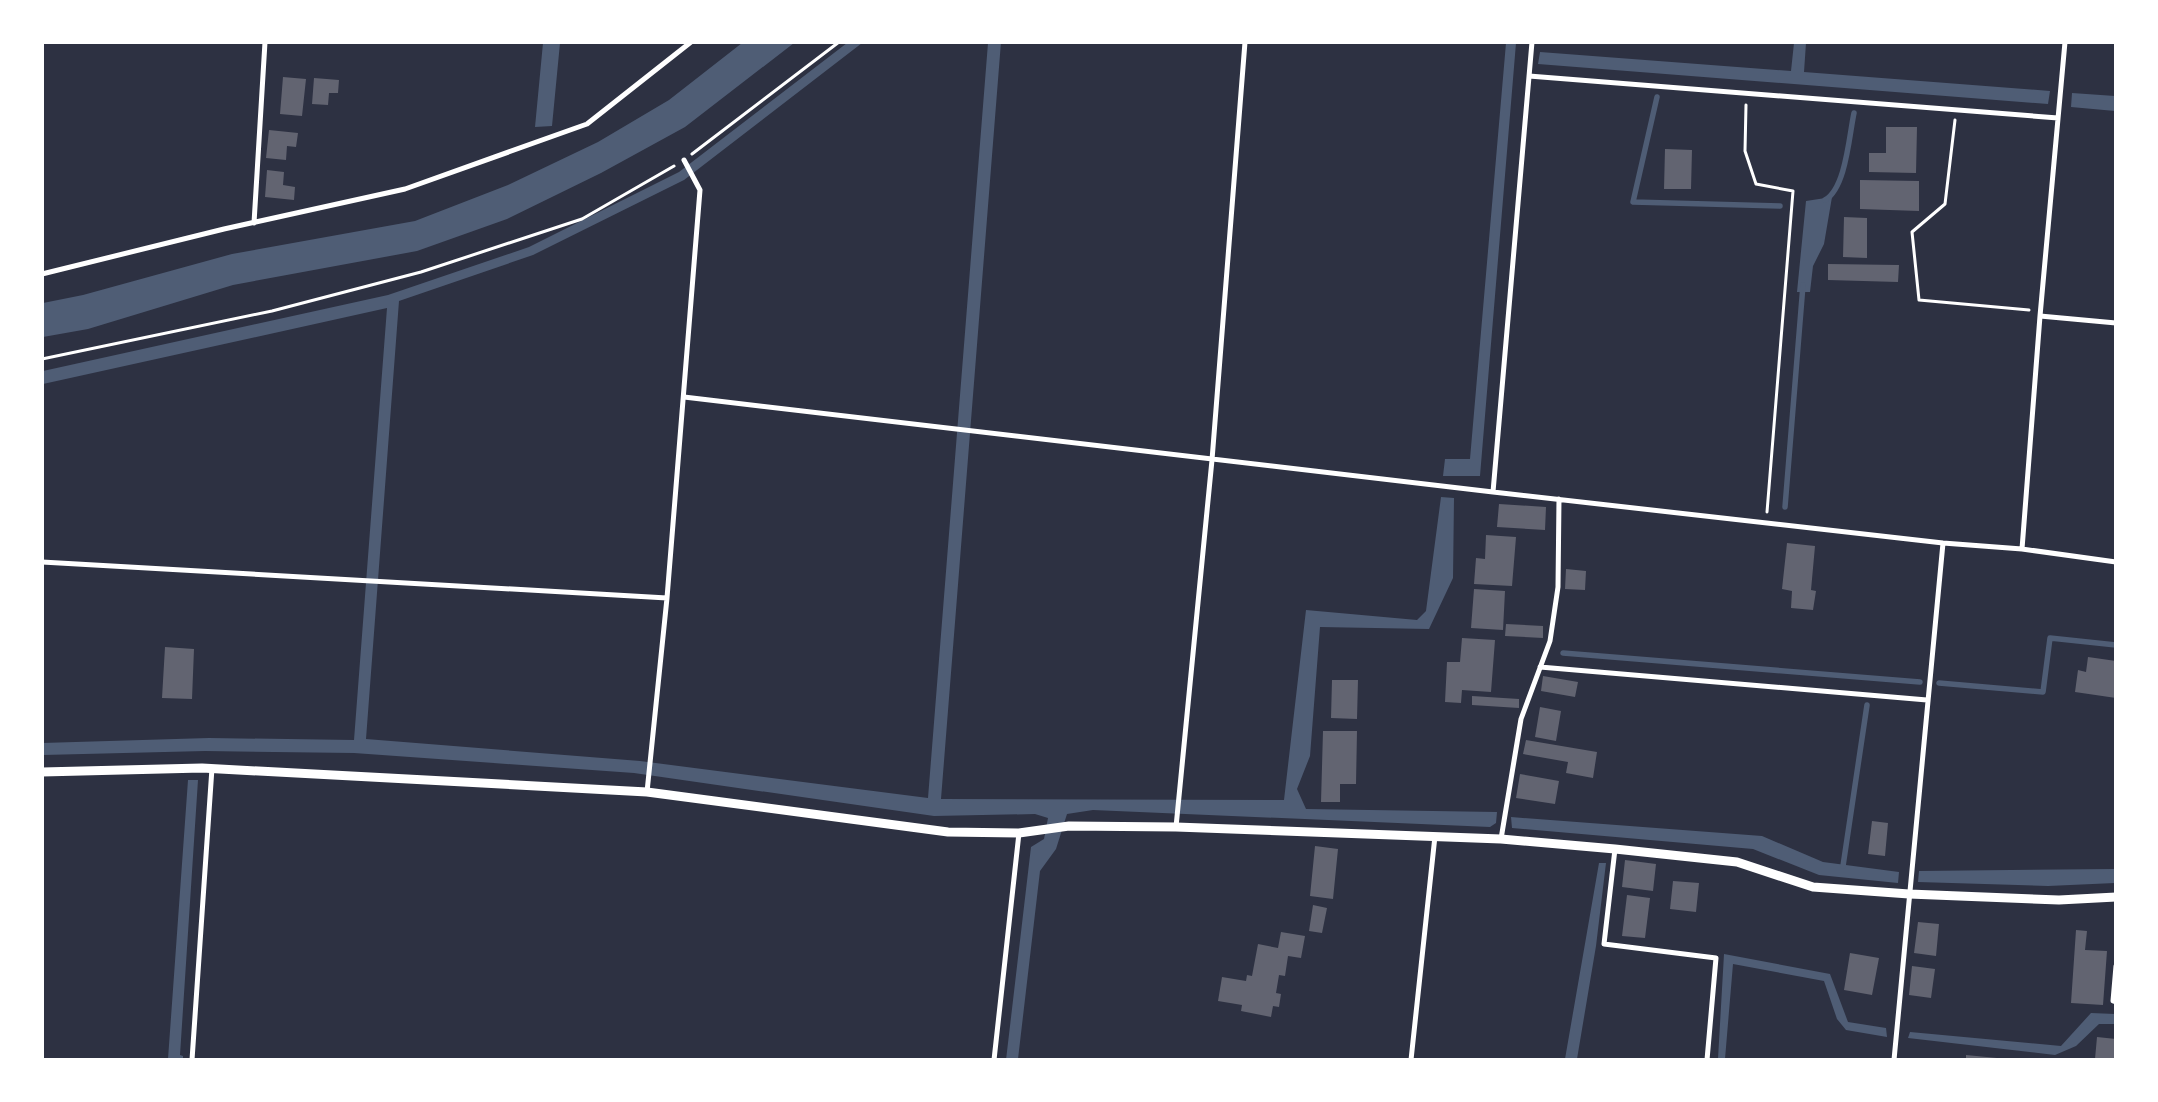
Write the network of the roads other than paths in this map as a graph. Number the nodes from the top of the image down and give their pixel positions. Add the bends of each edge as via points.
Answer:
1 (265, 42) edge
2 (691, 42) edge
3 (1245, 42) edge
4 (1532, 42) edge
5 (2065, 42) edge
6 (1529, 76) junction
7 (2058, 118) junction
8 (684, 160) road end
9 (254, 222) junction
10 (42, 274) edge
11 (2040, 314) junction
12 (2116, 323) edge
13 (684, 397) junction
14 (1212, 460) junction
15 (1494, 492) junction
16 (1559, 499) junction
17 (1943, 543) junction
18 (2022, 548) junction
19 (42, 562) edge
20 (2116, 562) edge
21 (667, 598) junction
22 (1540, 667) junction
23 (1927, 700) junction
24 (212, 768) junction
25 (42, 772) edge
26 (647, 792) junction
27 (1176, 827) junction
28 (1019, 833) junction
29 (1436, 836) junction
30 (1501, 839) junction
31 (1615, 849) junction
32 (1910, 894) junction
33 (2116, 896) edge
34 (2116, 966) edge
35 (2116, 1002) edge
36 (192, 1060) edge
37 (994, 1060) edge
38 (1411, 1060) edge
39 (1707, 1060) edge
40 (1894, 1060) edge

1 - 9 street
2 - 9 street via 587,124 405,190
3 - 14 street
4 - 6 street
5 - 7 street
6 - 7 street
6 - 15 street
7 - 11 street
8 - 13 street via 700,190
9 - 10 street
11 - 12 street
11 - 18 street
13 - 14 street
13 - 21 street
14 - 15 street
14 - 27 street
15 - 16 street
16 - 17 street
16 - 22 street via 1558,587 1550,641
17 - 18 street
17 - 23 street
18 - 20 street
19 - 21 street
21 - 26 street
22 - 23 street
22 - 30 street via 1521,719
23 - 32 street
24 - 25 street
24 - 26 street
24 - 36 street
26 - 28 street via 948,832
27 - 28 street via 1069,826
27 - 29 street
28 - 37 street
29 - 30 street
29 - 38 street
30 - 31 street
31 - 32 street via 1737,862 1813,887
31 - 39 street via 1604,944 1716,958
32 - 33 street via 2059,900
32 - 40 street
34 - 35 street via 2113,1001

